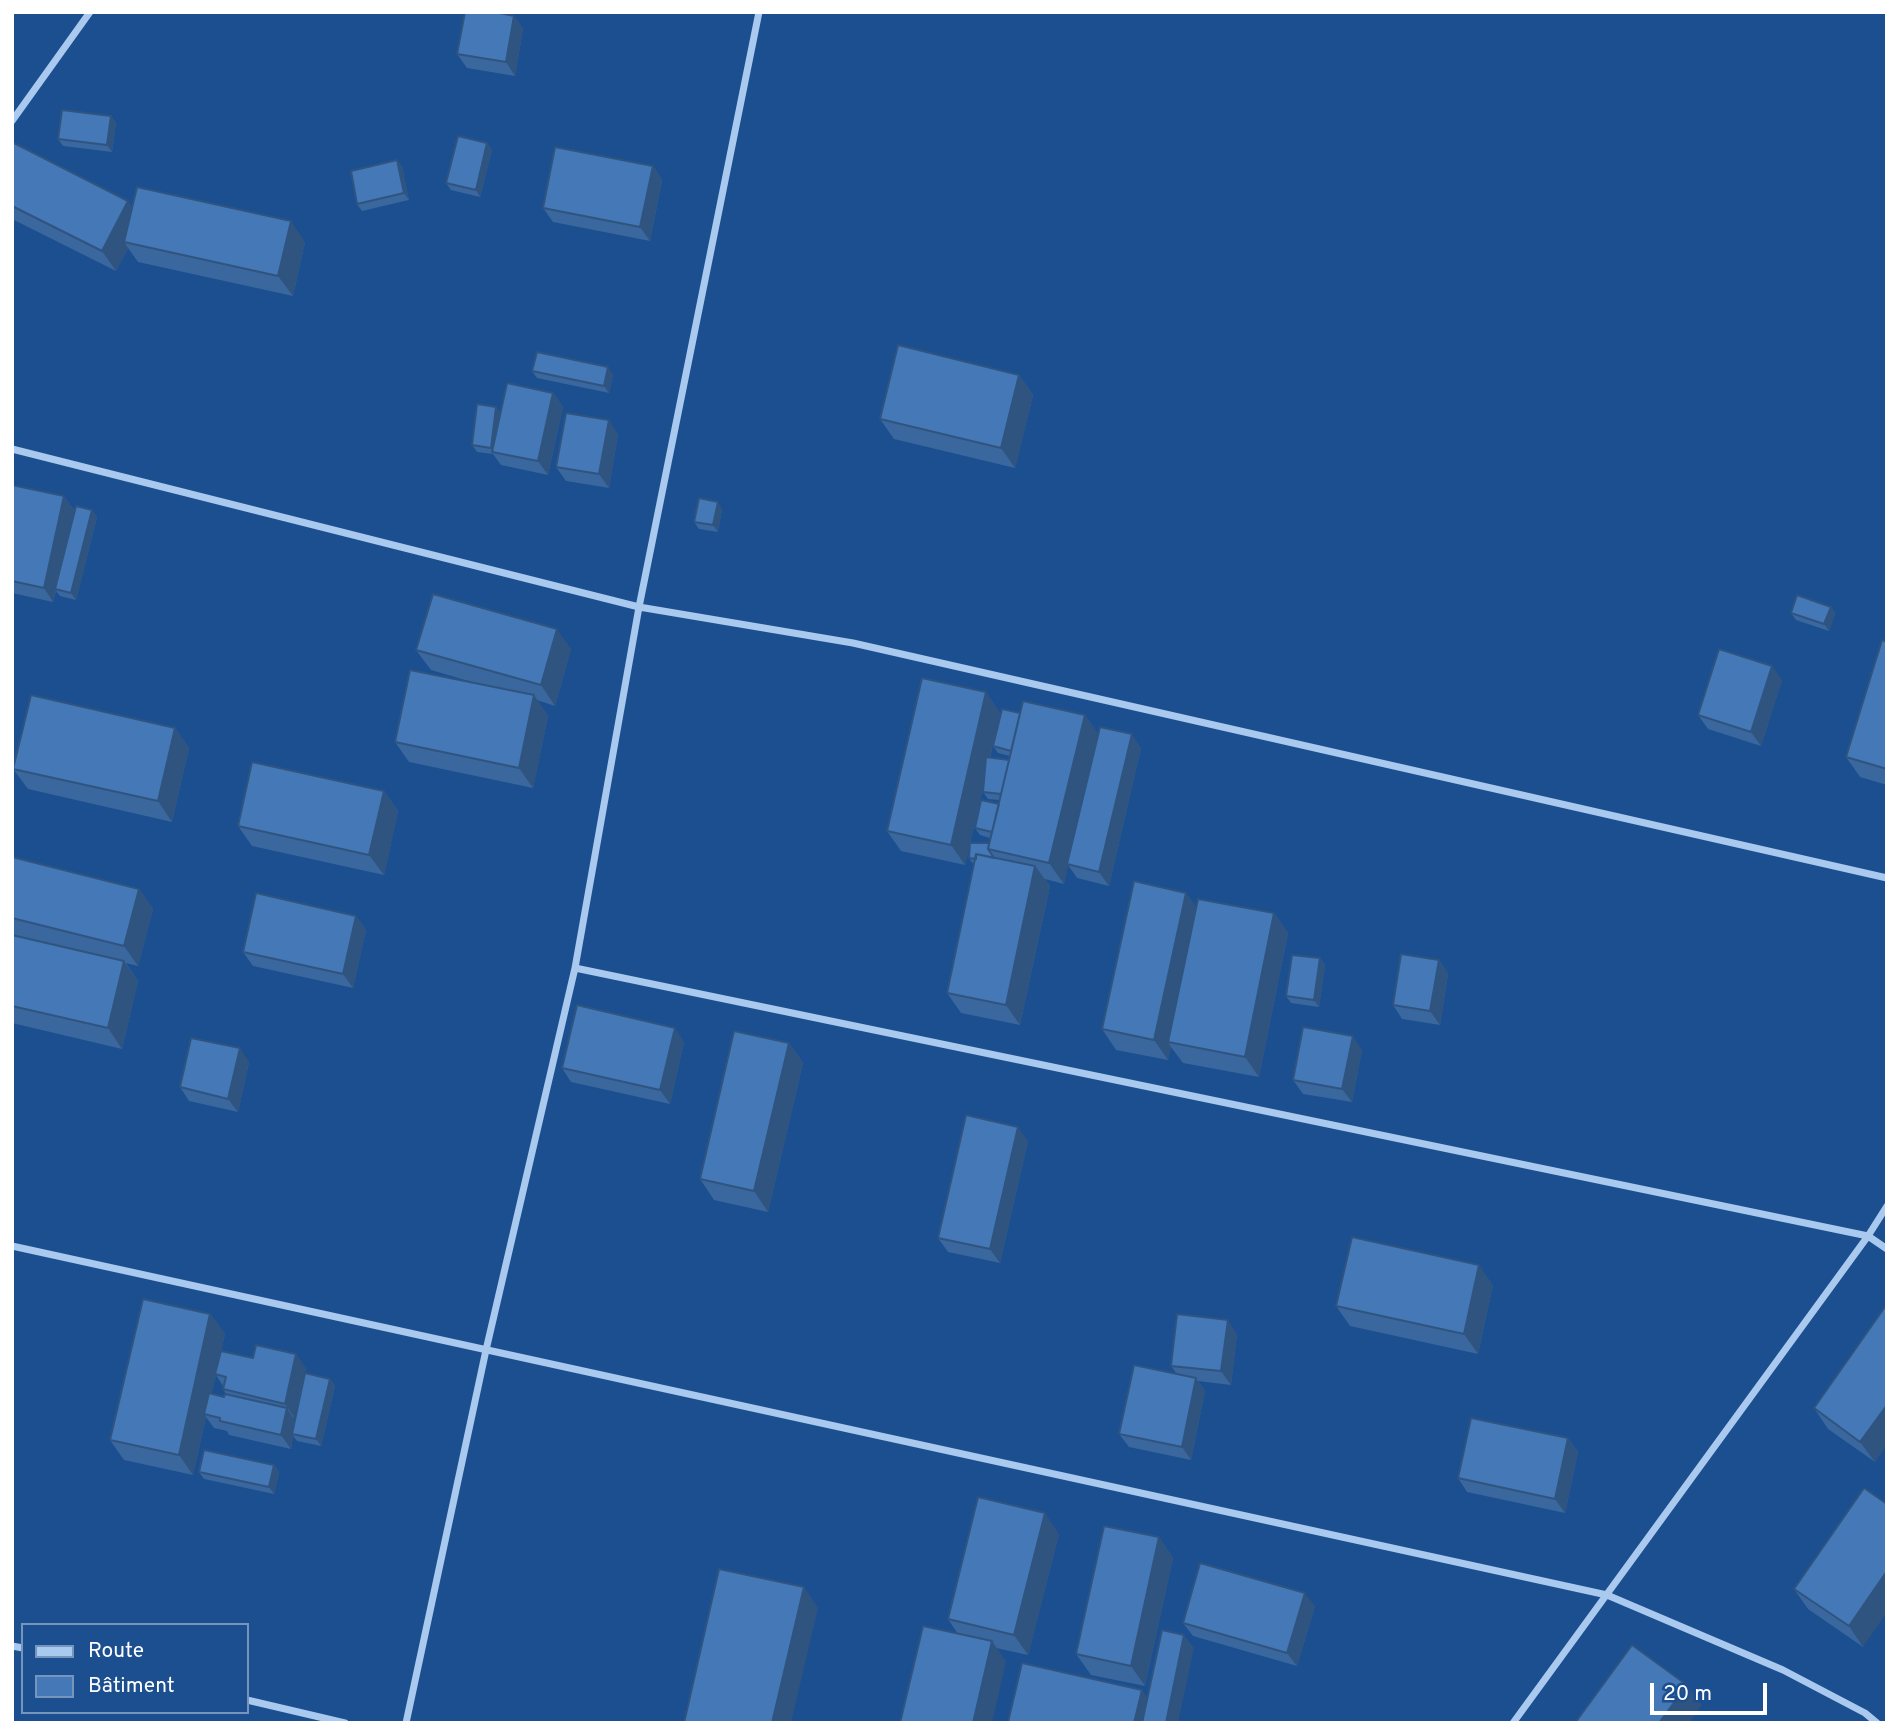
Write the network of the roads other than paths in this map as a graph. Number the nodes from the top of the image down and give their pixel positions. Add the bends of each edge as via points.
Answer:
1 (90, 12) edge
2 (759, 12) edge
3 (12, 121) edge
4 (12, 449) edge
5 (639, 607) junction
6 (1887, 878) edge
7 (575, 968) junction
8 (1887, 1206) edge
9 (1868, 1236) junction
10 (12, 1246) edge
11 (1887, 1248) edge
12 (486, 1350) junction
13 (1607, 1595) junction
14 (248, 1700) edge
15 (345, 1723) edge
16 (406, 1723) edge
17 (1513, 1723) edge
18 (1877, 1723) edge

1 - 3 street
2 - 5 street
4 - 5 street
5 - 6 street via 853,643
5 - 7 street
7 - 9 street
7 - 12 street
8 - 9 street
9 - 11 street
9 - 13 street
10 - 12 street
12 - 13 street
12 - 16 street
13 - 17 street
13 - 18 street via 1783,1670
14 - 15 street

